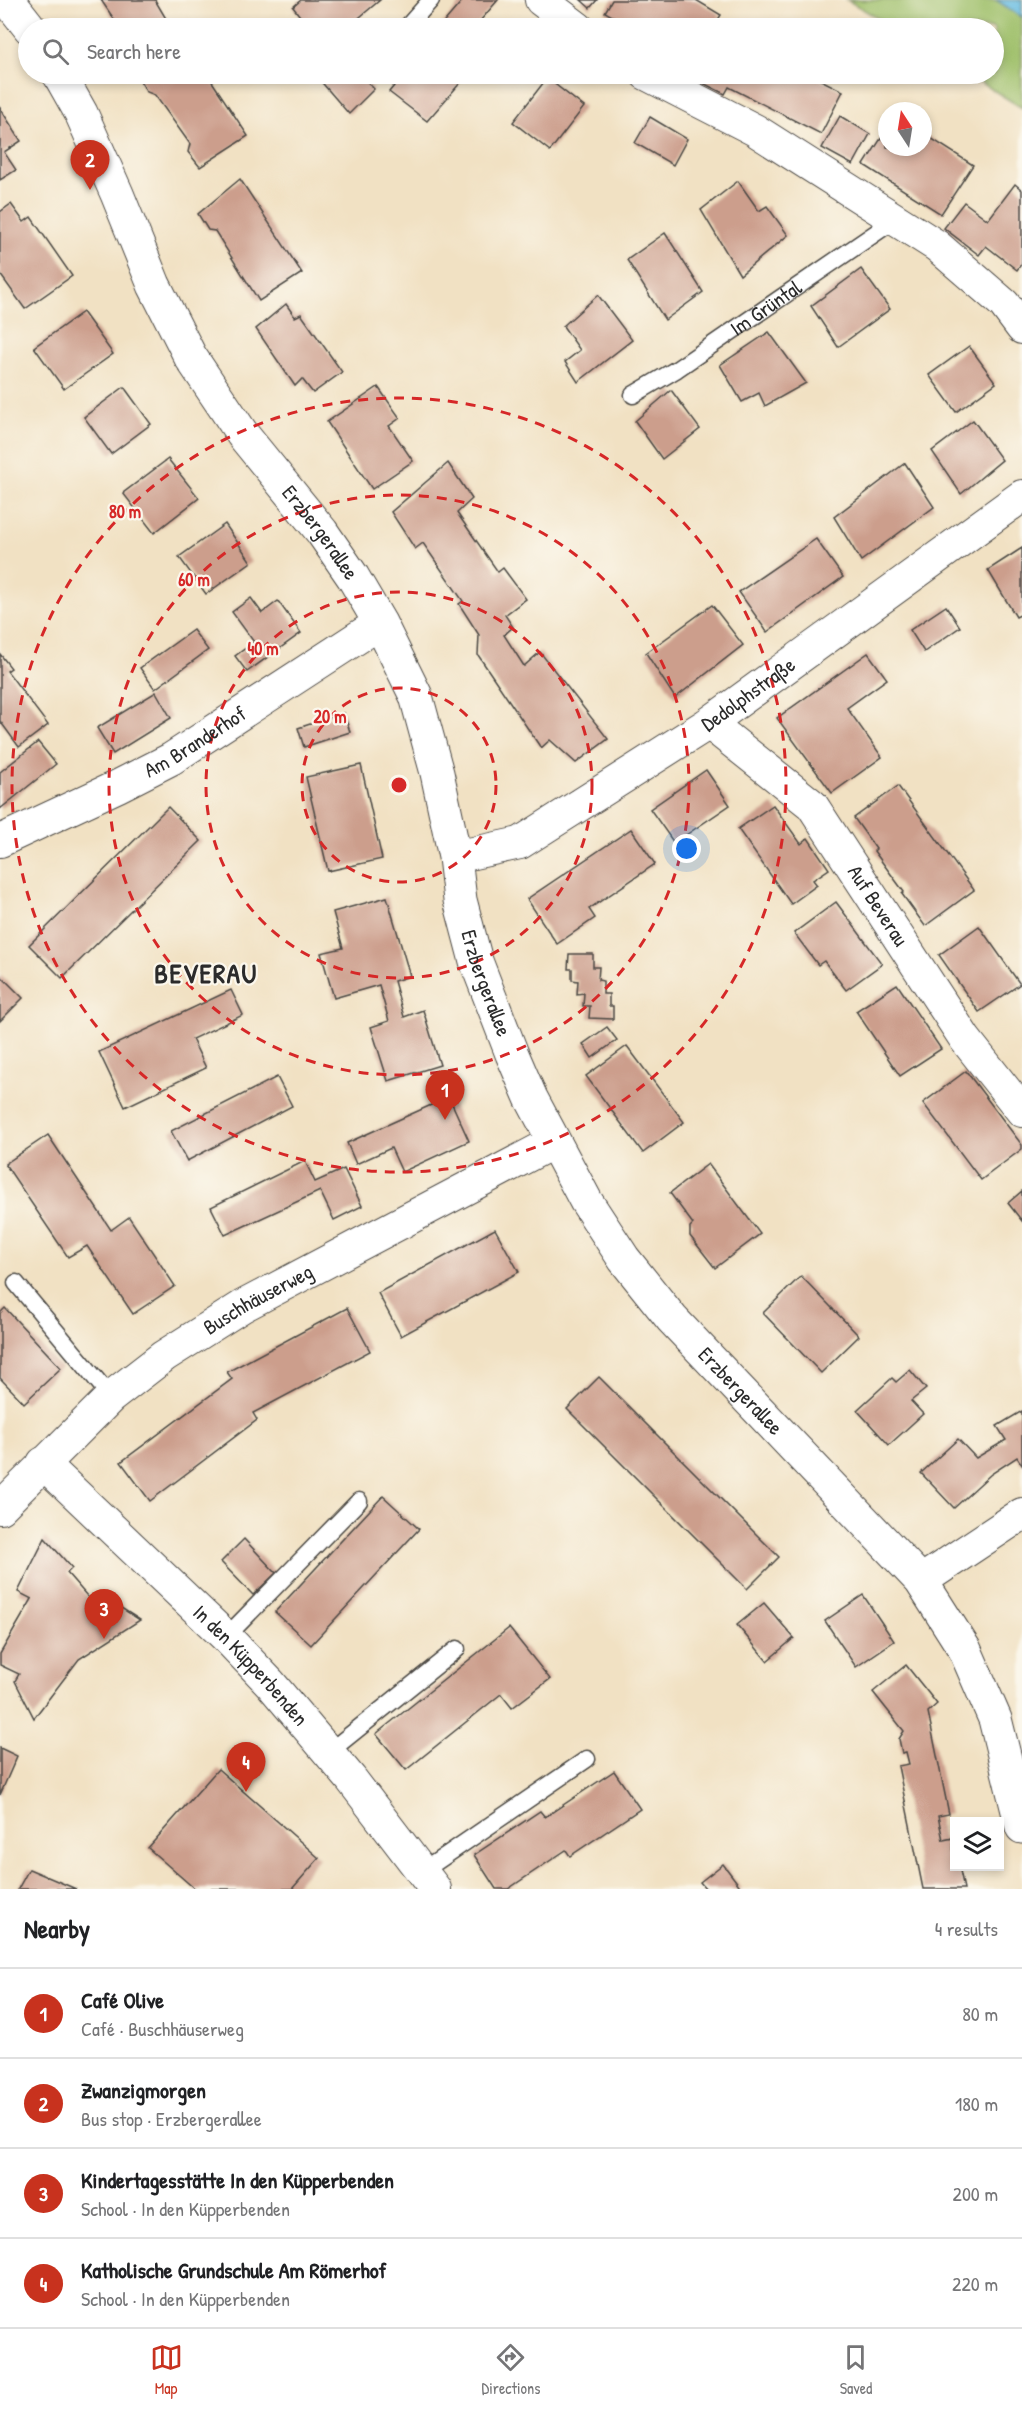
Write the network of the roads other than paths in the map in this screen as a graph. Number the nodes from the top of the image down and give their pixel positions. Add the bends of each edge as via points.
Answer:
1 (8, 0) edge
2 (431, 0) edge
3 (541, 0) edge
4 (22, 18) edge
5 (415, 18) edge
6 (565, 18) edge
7 (65, 84) edge
8 (665, 84) edge
9 (896, 219) junction
10 (1022, 328) edge
11 (633, 394) dead end
12 (1022, 496) edge
13 (380, 623) junction
14 (709, 723) junction
15 (0, 841) edge
16 (455, 857) junction
17 (1022, 1111) edge
18 (554, 1142) junction
19 (16, 1283) dead end
20 (111, 1397) junction
21 (43, 1463) junction
22 (4, 1495) edge
23 (359, 1501) dead end
24 (1022, 1514) edge
25 (921, 1581) junction
26 (226, 1637) junction
27 (457, 1649) dead end
28 (329, 1752) junction
29 (587, 1759) dead end
30 (1022, 1827) edge
31 (429, 1880) edge

1 - 4 street
2 - 5 lane
3 - 6 street
7 - 13 street, Erzbergerallee via 190,356 243,435 322,532
8 - 9 street via 755,130
9 - 10 street via 946,253 1004,304
9 - 11 lane, Im Grüntal via 677,369
12 - 14 street, Dedolphstraße
13 - 15 street, Am Branderhof via 171,759
13 - 16 street, Erzbergerallee via 416,696
14 - 16 street, Dedolphstraße via 520,843
14 - 17 street, Auf Beverau via 812,805 965,1039
16 - 18 street, Erzbergerallee via 460,900 476,961 512,1054
18 - 20 street, Buschhäuserweg via 243,1305 164,1356
18 - 25 street, Erzbergerallee via 624,1259 672,1319
19 - 20 lane
20 - 21 street, Buschhäuserweg
21 - 22 street, Buschhäuserweg
21 - 26 street, In den Küpperbenden
23 - 26 lane
24 - 25 street
25 - 30 street, Erzbergerallee via 965,1650 995,1719
26 - 28 street, In den Küpperbenden
27 - 28 lane
28 - 31 street, In den Küpperbenden
29 - 31 lane

